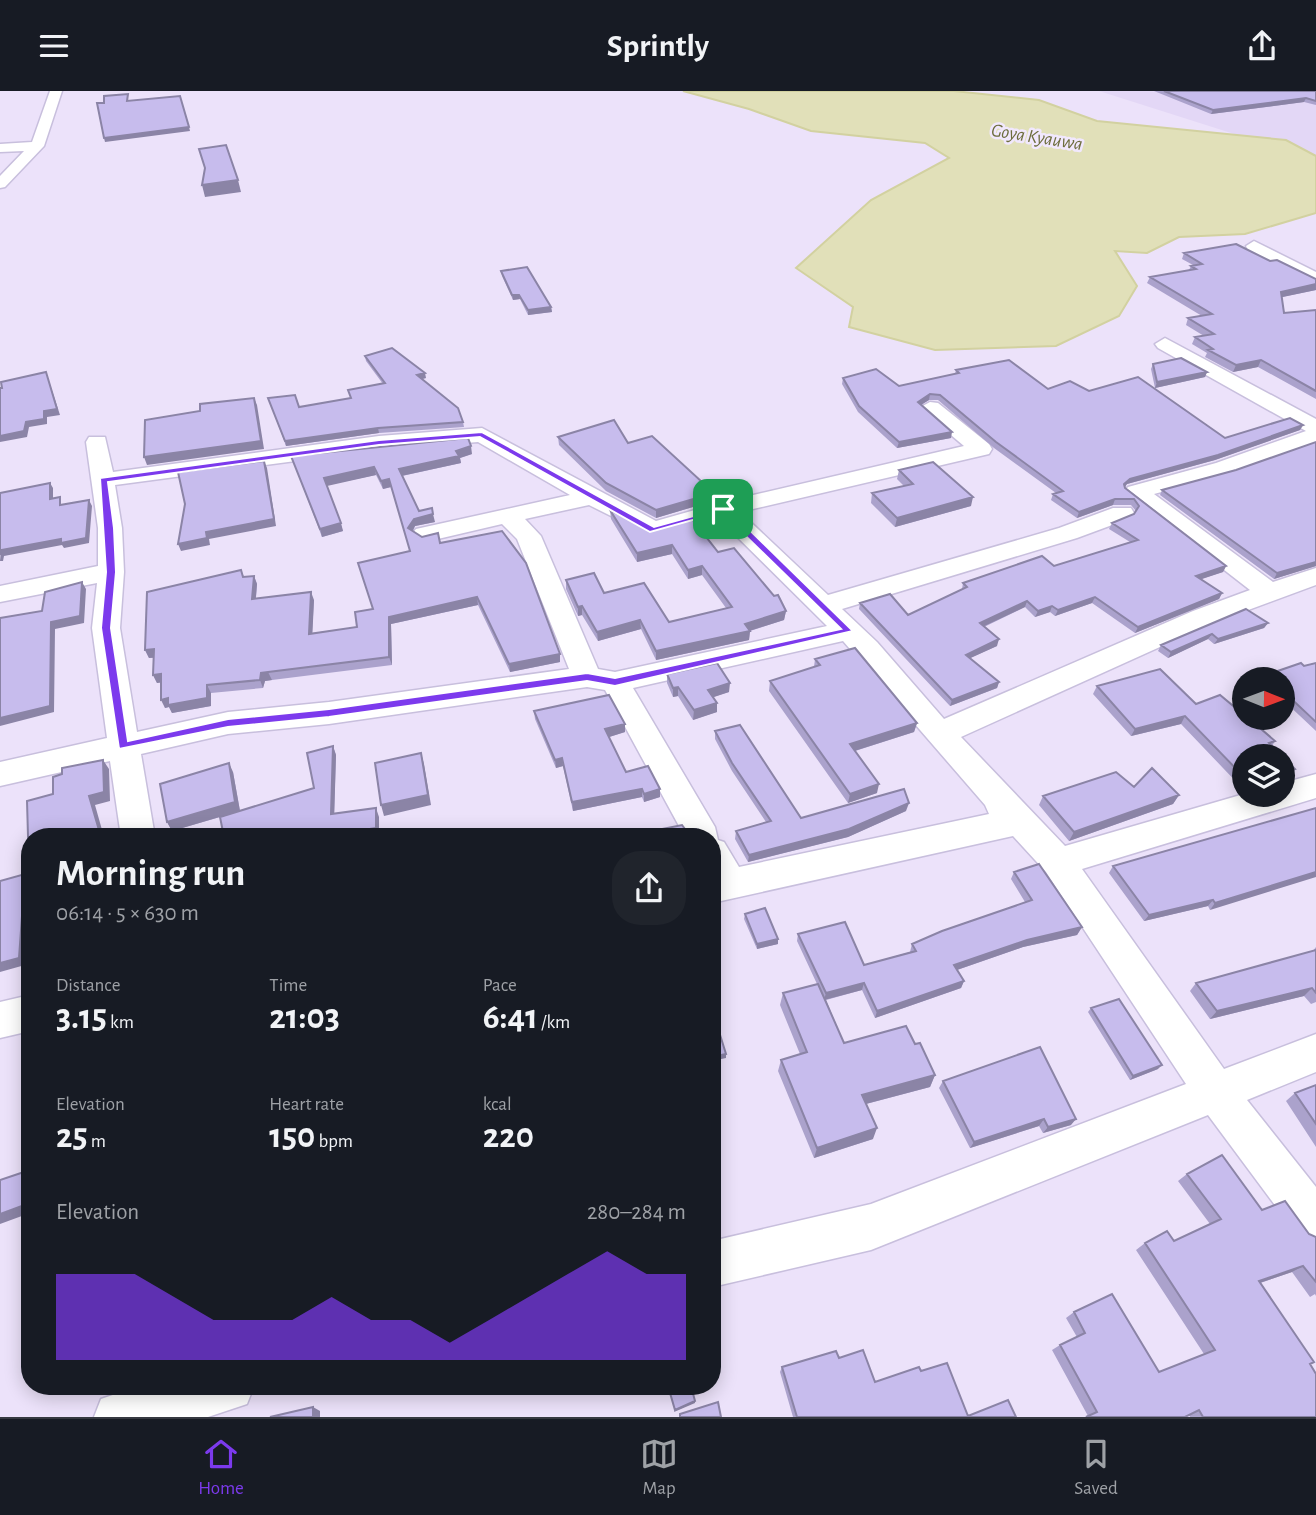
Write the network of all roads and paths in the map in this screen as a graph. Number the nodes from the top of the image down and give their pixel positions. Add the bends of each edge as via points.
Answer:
1 (56, 91) edge
2 (37, 146) junction
3 (0, 148) edge
4 (0, 184) edge
5 (1254, 246) dead end
6 (1316, 263) edge
7 (1296, 268) junction
8 (1316, 279) edge
9 (1165, 344) dead end
10 (930, 408) edge
11 (1316, 428) edge
12 (1316, 435) edge
13 (97, 442) dead end
14 (103, 480) junction
15 (592, 497) junction
16 (723, 509) junction
17 (1122, 513) dead end
18 (508, 517) junction
19 (425, 534) edge
20 (111, 572) junction
21 (1316, 576) edge
22 (0, 594) edge
23 (1272, 594) junction
24 (822, 606) junction
25 (848, 631) junction
26 (601, 680) junction
27 (939, 734) junction
28 (123, 746) junction
29 (0, 774) edge
30 (1316, 786) edge
31 (137, 828) edge
32 (697, 828) edge
33 (1058, 862) junction
34 (722, 887) edge
35 (21, 1015) edge
36 (0, 1020) edge
37 (1316, 1053) edge
38 (1217, 1094) junction
39 (1316, 1223) edge
40 (721, 1262) edge
41 (199, 1395) edge
42 (179, 1401) edge
43 (119, 1417) edge

1 - 2 street
2 - 3 street
2 - 4 street
5 - 7 street
6 - 7 street
7 - 8 street
9 - 11 street
10 - 16 street via 981,449
12 - 23 street via 1224,468 1136,492
13 - 14 street
14 - 15 street via 379,443 482,435
14 - 20 street
15 - 16 street via 653,530
15 - 18 street
16 - 24 street
17 - 24 street
18 - 19 street
18 - 26 street via 528,536
20 - 22 street
20 - 28 street via 106,628
21 - 23 street
23 - 27 street via 1203,617
24 - 25 street
25 - 26 street
25 - 27 street
26 - 28 street via 228,723
26 - 32 street
27 - 33 street
27 - 34 street via 1015,822
28 - 29 street
28 - 31 street
30 - 33 street
33 - 38 street
35 - 36 street
37 - 38 street
38 - 39 street
38 - 40 street via 871,1227
41 - 42 street
42 - 43 street

